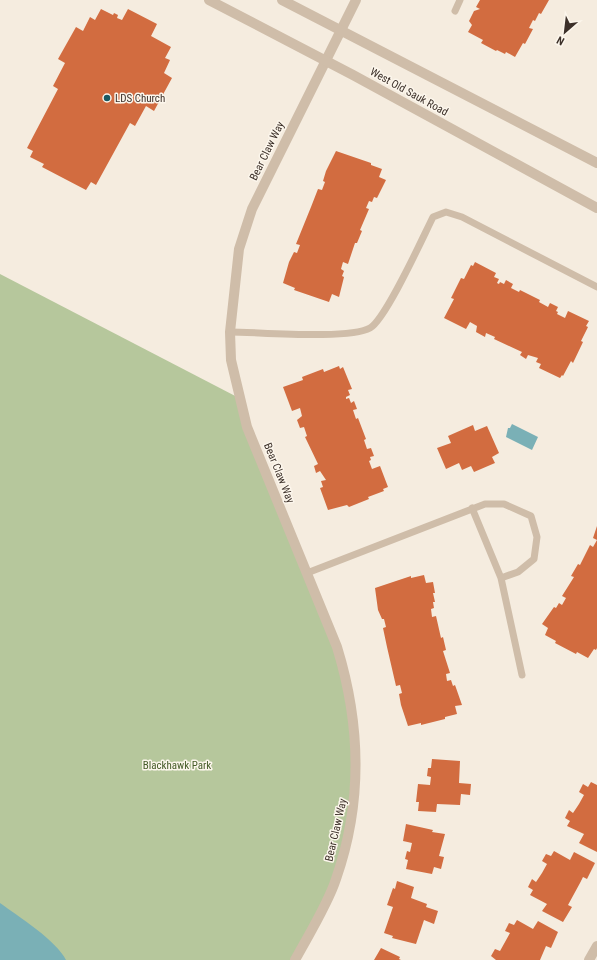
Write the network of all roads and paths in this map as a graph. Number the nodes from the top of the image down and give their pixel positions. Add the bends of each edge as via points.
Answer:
1 (209, 0) edge
2 (282, 0) edge
3 (356, 0) edge
4 (460, 0) edge
5 (455, 11) dead end
6 (341, 30) junction
7 (325, 60) junction
8 (597, 163) edge
9 (597, 208) edge
10 (597, 287) edge
11 (230, 332) junction
12 (472, 508) junction
13 (307, 573) junction
14 (501, 578) junction
15 (522, 675) dead end
16 (597, 946) edge
17 (295, 960) edge
18 (589, 960) edge

1 - 7 street, West Old Sauk Road
2 - 6 street, West Old Sauk Road
3 - 6 street, Bear Claw Way
4 - 5 lane
6 - 7 street, Bear Claw Way
6 - 8 street, West Old Sauk Road via 448,88 496,109
7 - 9 street, West Old Sauk Road
7 - 11 street, Bear Claw Way via 252,209 239,249
10 - 11 lane via 462,217 446,212 432,217 386,309 370,328 346,335
11 - 13 street, Bear Claw Way via 231,360 247,427
12 - 13 lane
12 - 14 lane
12 - 14 lane via 485,504 504,504 531,516 537,537 534,558 518,572
13 - 17 street, Bear Claw Way via 347,679 356,752 356,792 353,818 336,880
14 - 15 lane
16 - 18 street

